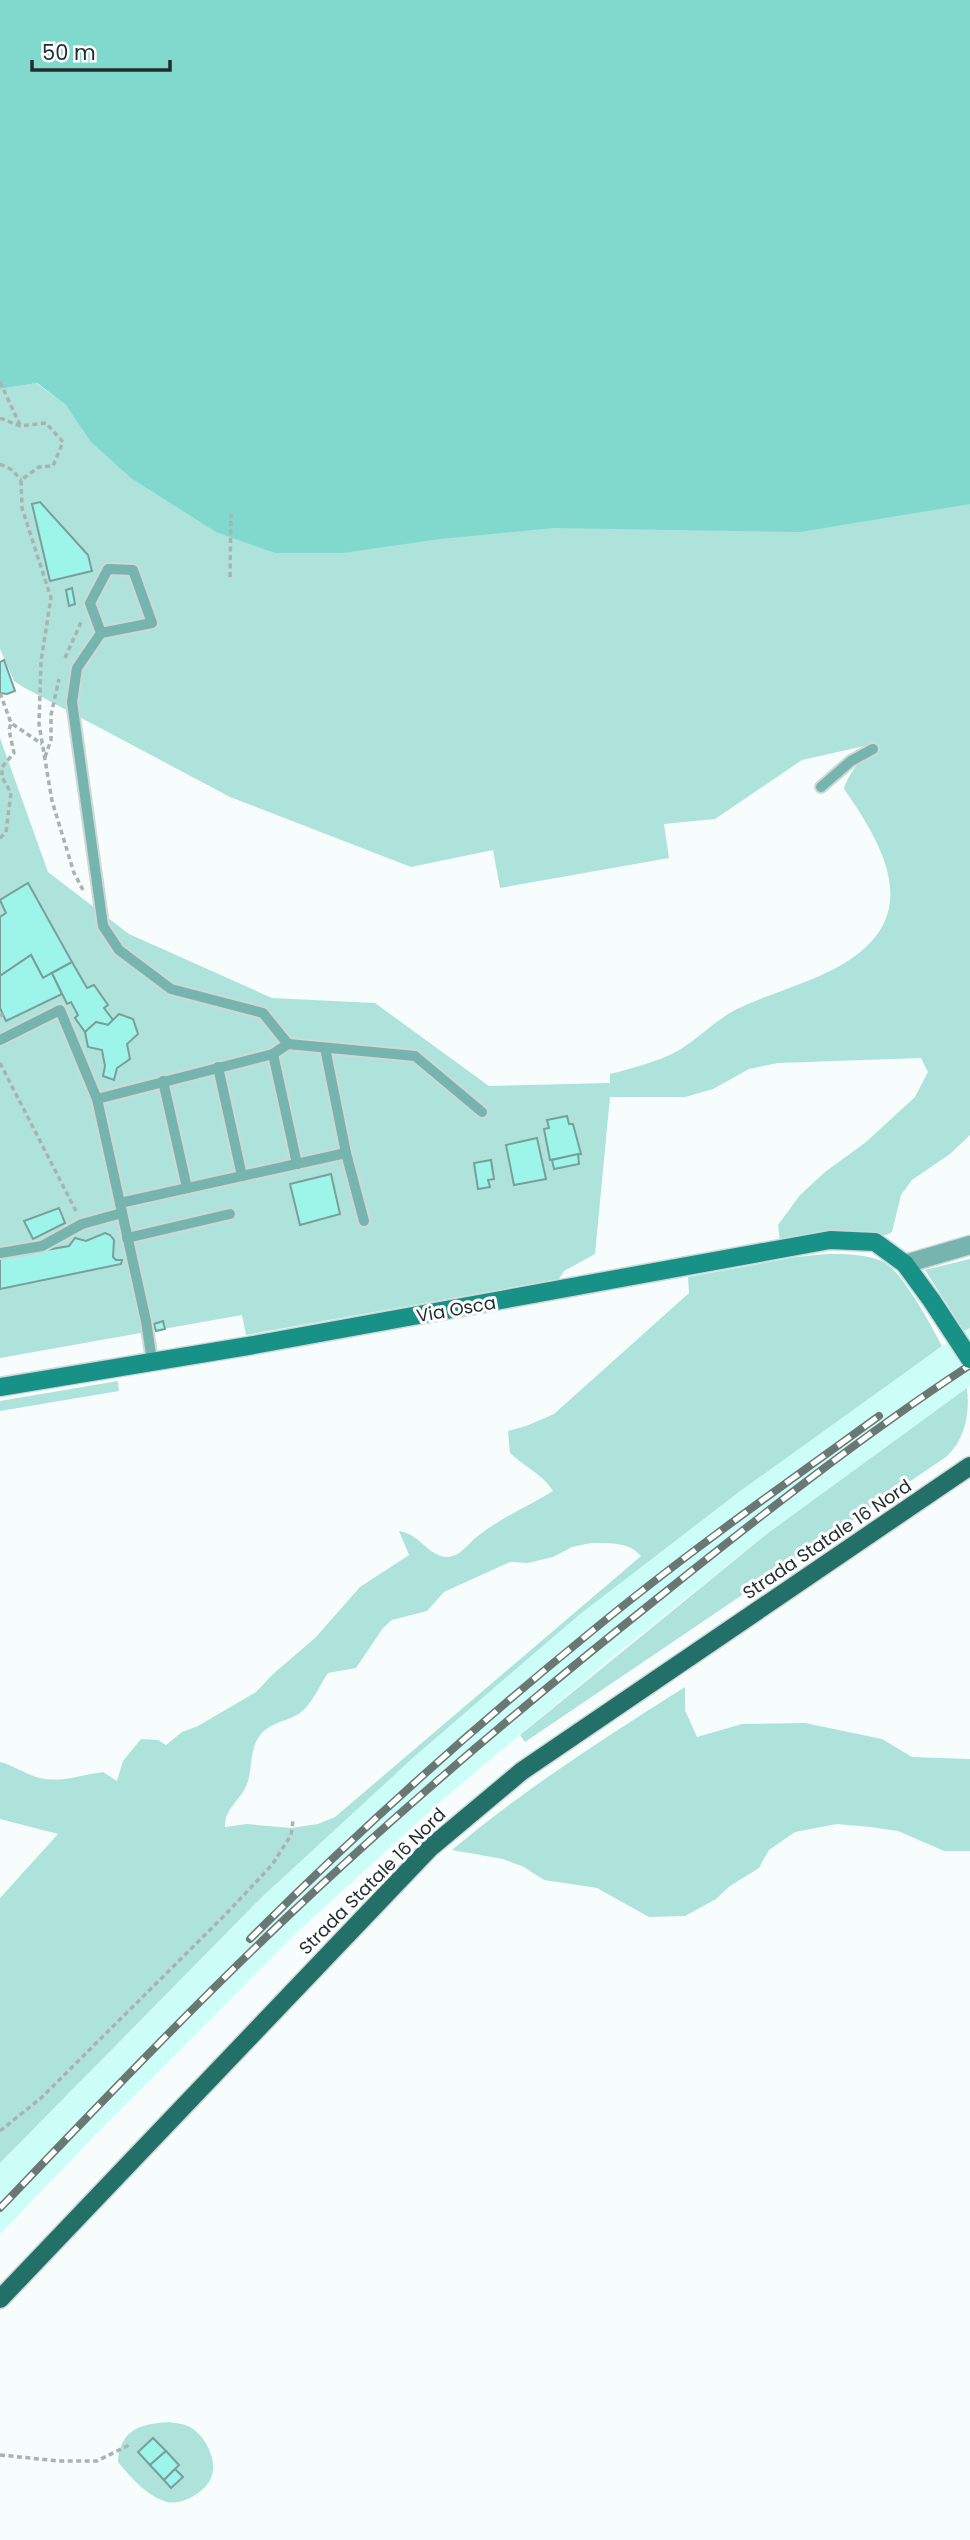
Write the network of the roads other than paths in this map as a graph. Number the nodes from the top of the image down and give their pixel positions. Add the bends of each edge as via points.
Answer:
1 (101, 633) junction
2 (873, 749) dead end
3 (821, 787) dead end
4 (0, 1040) edge
5 (288, 1044) junction
6 (325, 1048) junction
7 (273, 1054) junction
8 (218, 1067) junction
9 (163, 1081) junction
10 (97, 1099) junction
11 (482, 1112) dead end
12 (346, 1153) junction
13 (297, 1164) junction
14 (242, 1176) junction
15 (187, 1188) junction
16 (121, 1208) junction
17 (230, 1214) dead end
18 (363, 1221) dead end
19 (127, 1238) junction
20 (970, 1245) edge
21 (0, 1253) edge
22 (905, 1264) junction
23 (970, 1359) edge
24 (152, 1361) junction
25 (0, 1387) edge
26 (970, 1466) edge
27 (0, 2299) edge

1 - 1 lane via 152,623 133,570 107,569 90,603
1 - 5 lane via 77,668 72,702 103,926 119,950 171,989 263,1013
2 - 3 lane
4 - 10 lane via 60,1010
5 - 6 lane
5 - 7 lane
6 - 11 lane via 415,1056
6 - 12 lane
7 - 8 lane
7 - 13 lane
8 - 9 lane
8 - 14 lane
9 - 10 lane
9 - 15 lane
10 - 16 lane
12 - 13 lane
12 - 18 lane
13 - 14 lane
14 - 15 lane
15 - 16 lane
16 - 19 lane
16 - 21 lane via 42,1246
17 - 19 lane
19 - 24 lane
20 - 22 street
22 - 23 street, Via Osca, bridge
22 - 24 street, Via Osca via 875,1242 830,1240
24 - 25 street, Via Osca
26 - 27 main road, Strada Statale 16 Nord via 522,1771 447,1832

